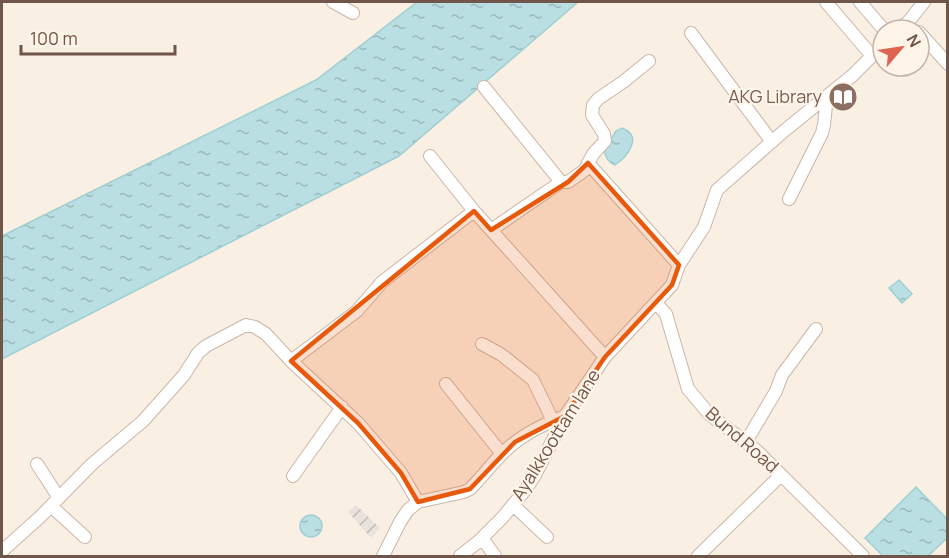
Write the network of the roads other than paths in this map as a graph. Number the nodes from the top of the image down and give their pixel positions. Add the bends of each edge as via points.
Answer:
1 (333, 2) edge
2 (826, 2) edge
3 (860, 2) edge
4 (924, 2) edge
5 (353, 13) dead end
6 (874, 18) edge
7 (918, 18) edge
8 (691, 33) dead end
9 (931, 45) edge
10 (871, 55) edge
11 (871, 57) edge
12 (650, 62) dead end
13 (948, 64) edge
14 (484, 87) dead end
15 (827, 96) junction
16 (772, 142) junction
17 (430, 156) dead end
18 (588, 163) junction
19 (561, 182) junction
20 (789, 199) dead end
21 (474, 211) junction
22 (491, 230) junction
23 (679, 266) junction
24 (656, 303) junction
25 (816, 329) dead end
26 (482, 344) dead end
27 (605, 357) junction
28 (291, 361) junction
29 (446, 384) dead end
30 (342, 407) junction
31 (566, 416) junction
32 (553, 421) junction
33 (745, 441) junction
34 (502, 454) junction
35 (37, 464) dead end
36 (781, 475) junction
37 (293, 477) dead end
38 (55, 502) junction
39 (418, 502) junction
40 (513, 505) junction
41 (85, 537) dead end
42 (547, 537) dead end
43 (482, 538) junction
44 (2, 551) edge
45 (383, 556) edge
46 (460, 556) edge
47 (495, 556) edge
48 (699, 556) edge
49 (863, 556) edge

1 - 5 street
2 - 10 street
3 - 6 street
4 - 7 street
8 - 16 street
9 - 13 street
11 - 15 street, Ayalkkoottam lane
12 - 18 street via 593,105 592,115 605,141
14 - 19 street
15 - 16 street, Ayalkkoottam lane
15 - 20 street via 822,133
16 - 23 street, Ayalkkoottam lane via 717,190 704,227
17 - 21 street
18 - 19 street via 585,170 568,182
18 - 23 street
19 - 22 street
21 - 22 street
21 - 28 street via 382,282 357,310
22 - 27 street
23 - 24 street, Ayalkkoottam lane via 672,285
24 - 27 street, Ayalkkoottam lane
24 - 33 street, Bund Road via 666,314 688,389 710,415
25 - 33 street via 782,375
26 - 32 street via 533,380
27 - 31 street, Ayalkkoottam lane
28 - 30 street
28 - 38 street via 266,334 246,325 206,346 143,421
29 - 34 street
30 - 37 street
30 - 39 street via 400,473
31 - 32 street
31 - 40 street, Ayalkkoottam lane via 535,475
32 - 34 street via 515,442
33 - 36 street, Bund Road
34 - 39 street via 470,489
35 - 38 street
36 - 48 street
36 - 49 street, Bund Road
38 - 41 street
38 - 44 street
39 - 45 street via 400,522
40 - 42 street
40 - 43 street, Ayalkkoottam lane
43 - 46 street, Ayalkkoottam lane
43 - 47 street

